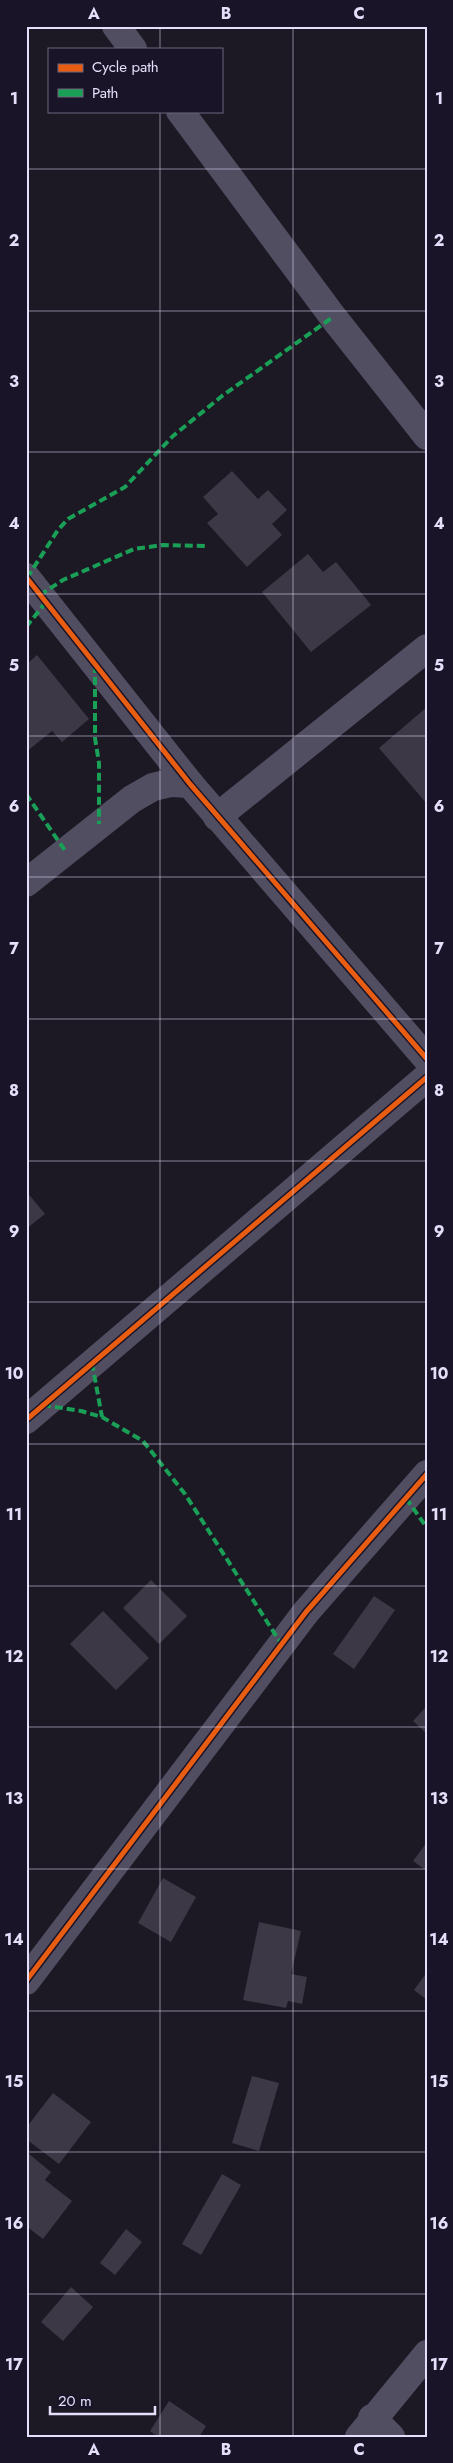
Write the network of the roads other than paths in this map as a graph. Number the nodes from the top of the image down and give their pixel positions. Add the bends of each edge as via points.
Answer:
1 (116, 26) edge
2 (132, 48) edge
3 (181, 112) edge
4 (427, 436) edge
5 (26, 577) edge
6 (427, 648) edge
7 (190, 784) junction
8 (218, 817) junction
9 (26, 883) edge
10 (427, 1060) edge
11 (427, 1077) edge
12 (26, 1420) edge
13 (427, 1474) edge
14 (26, 1982) edge
15 (427, 2354) edge
16 (365, 2428) edge
17 (391, 2437) edge

1 - 2 street
3 - 4 street via 327,309
5 - 7 street
6 - 8 street
7 - 8 street
7 - 9 street via 170,783 153,787 132,799
8 - 10 street
11 - 12 street
13 - 14 street via 306,1612
15 - 16 street
16 - 17 street

